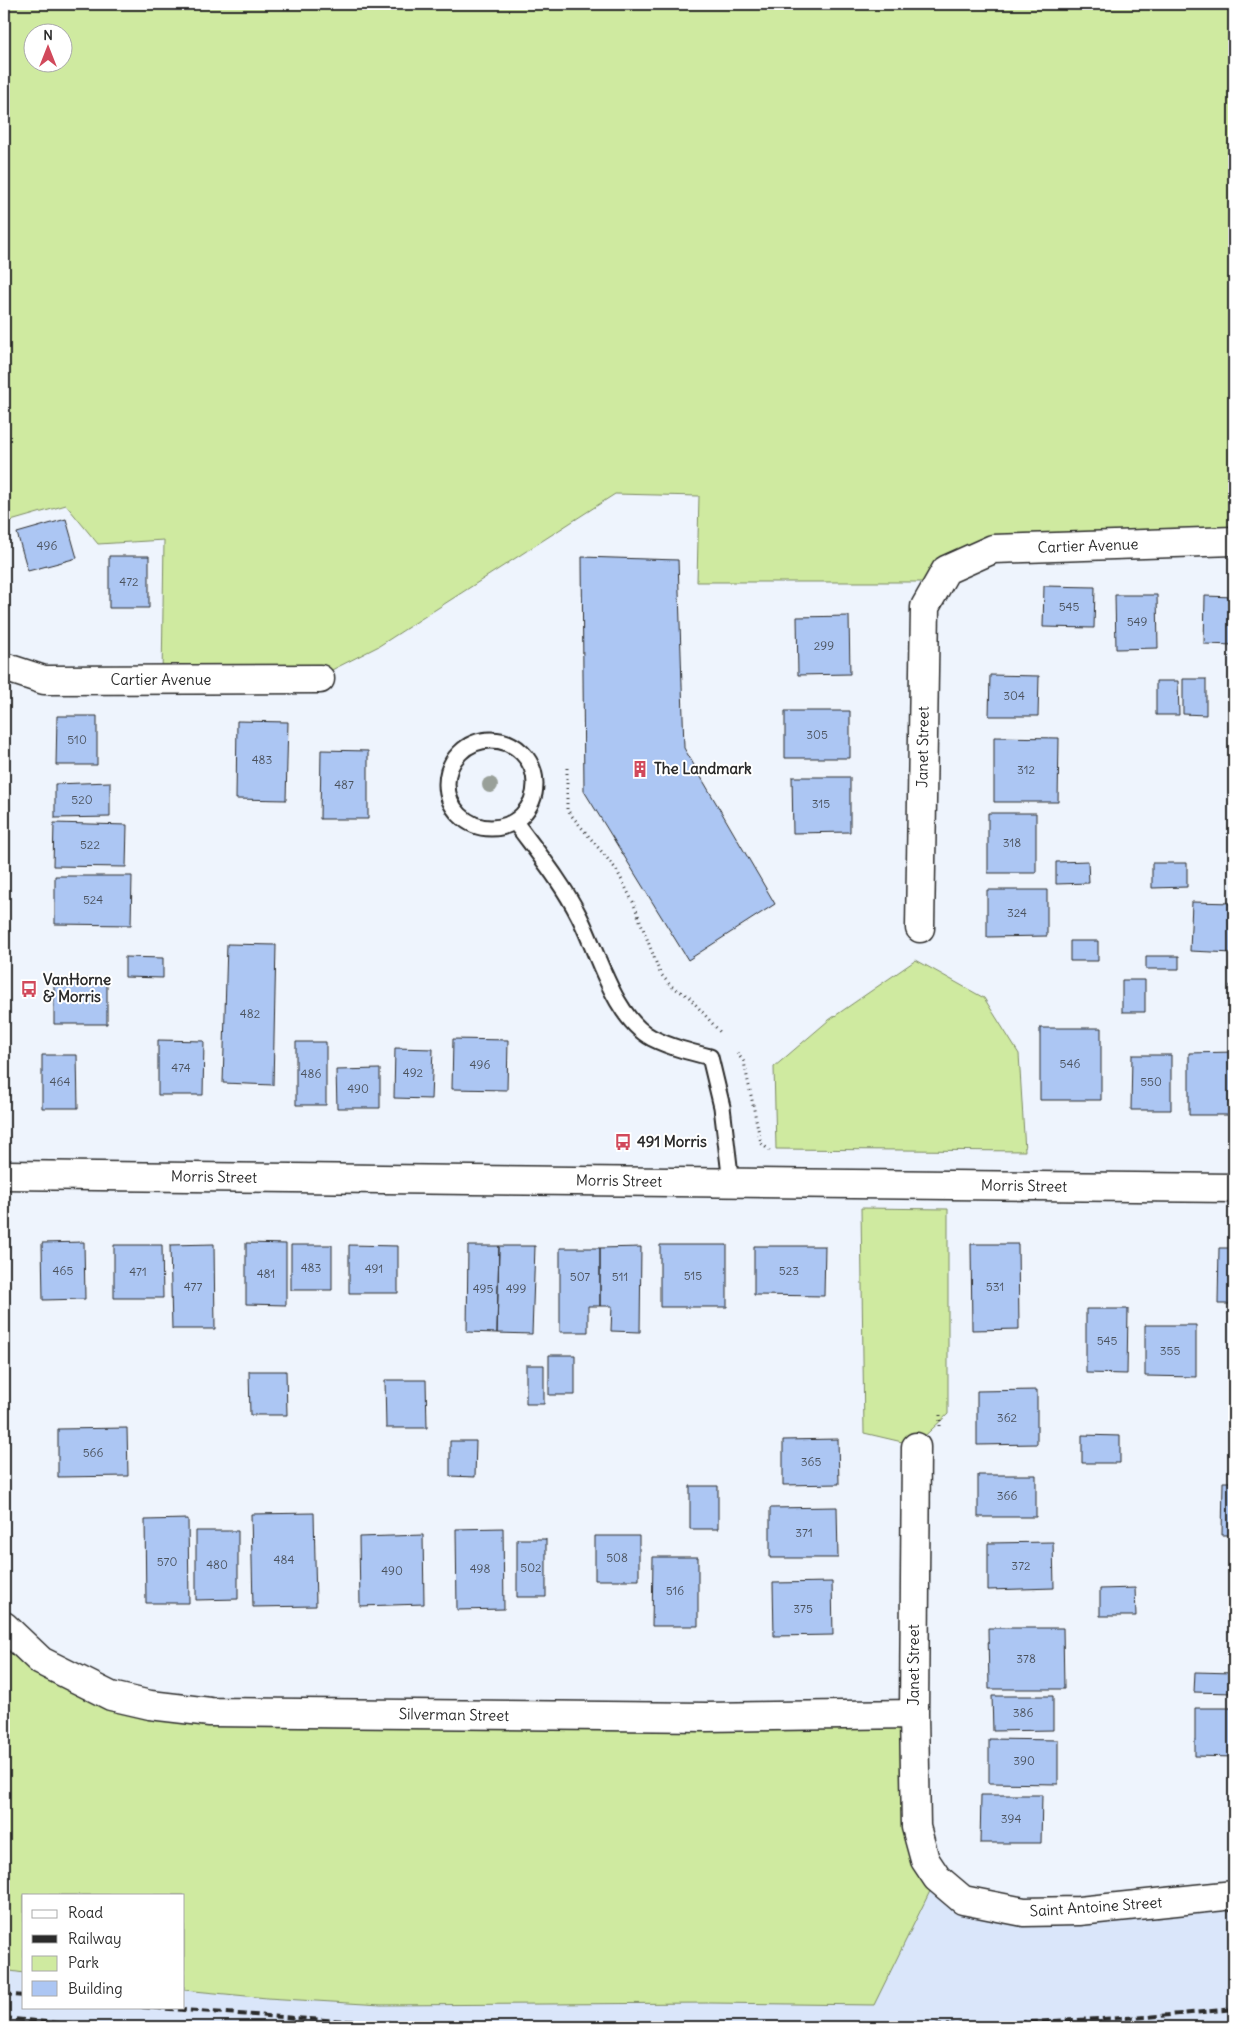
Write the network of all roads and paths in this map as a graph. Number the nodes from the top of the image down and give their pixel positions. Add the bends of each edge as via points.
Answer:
1 (1234, 541) edge
2 (946, 570) joint
3 (4, 667) edge
4 (320, 679) dead end
5 (567, 768) dead end
6 (515, 822) junction
7 (920, 928) dead end
8 (726, 1038) dead end
9 (732, 1046) dead end
10 (776, 1156) dead end
11 (4, 1175) edge
12 (731, 1183) junction
13 (1234, 1188) edge
14 (916, 1446) dead end
15 (8, 1631) edge
16 (914, 1714) junction
17 (937, 1878) joint
18 (1234, 1895) edge

1 - 2 street, Cartier Avenue via 993,549
2 - 7 street, Janet Street via 925,607
3 - 4 street, Cartier Avenue via 44,680
5 - 8 path via 567,810 616,869 633,902 660,973 671,986 688,996
6 - 6 lane via 502,828 481,829 464,821 453,810 446,781 451,763 466,746 481,740 494,740 507,742 525,755 533,769 535,789 530,806
6 - 12 lane via 575,908 624,1013 651,1037 710,1057 722,1107
9 - 10 path via 744,1062 761,1143
11 - 12 street, Morris Street
12 - 13 street, Morris Street
14 - 16 street, Janet Street
15 - 16 street, Silverman Street via 41,1662 111,1696 150,1705 210,1712 698,1717
16 - 17 street, Janet Street via 916,1827 925,1860
17 - 18 street, Saint Antoine Street via 963,1900 1024,1912 1080,1911

